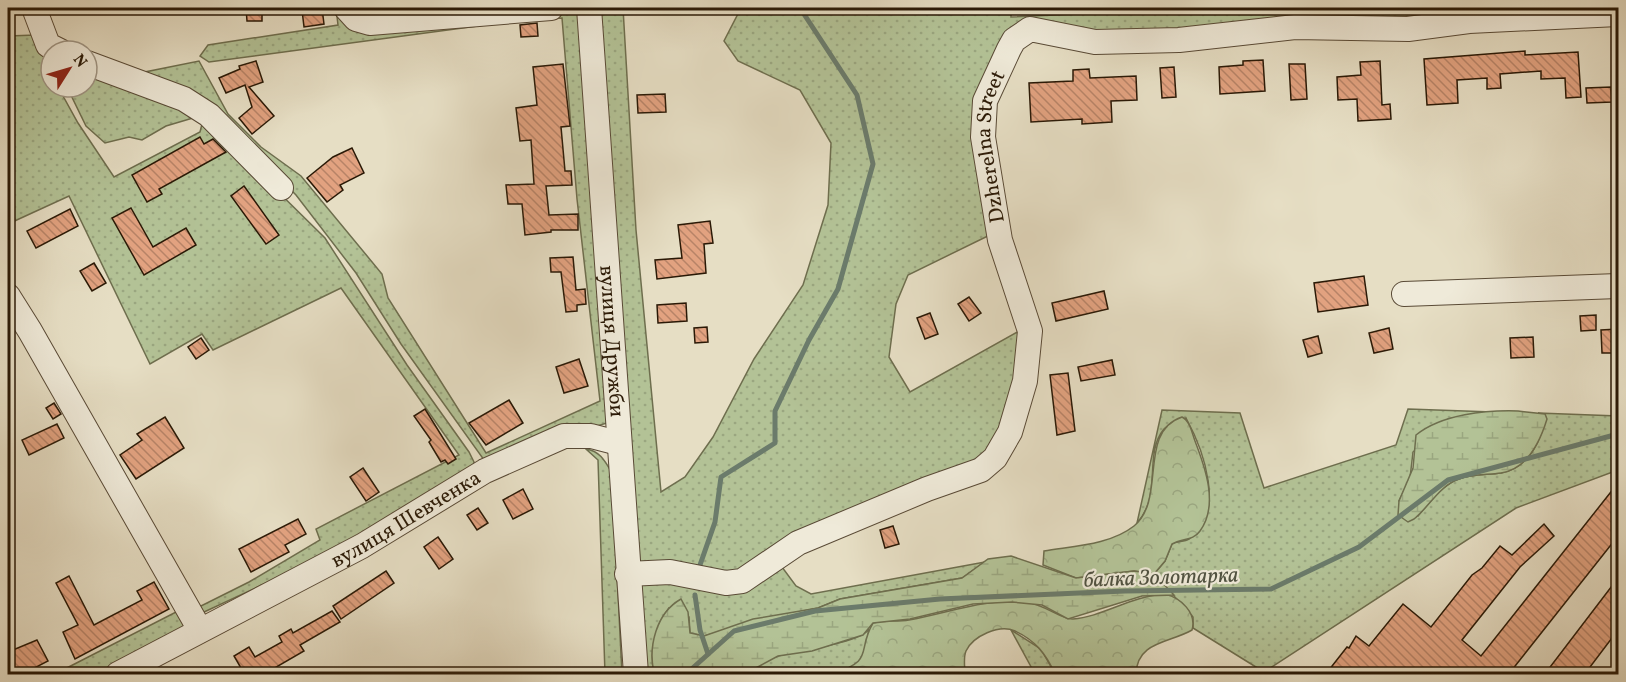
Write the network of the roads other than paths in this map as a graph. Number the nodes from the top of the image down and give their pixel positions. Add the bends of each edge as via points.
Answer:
1 (33, 8) edge
2 (346, 8) edge
3 (551, 8) edge
4 (589, 8) edge
5 (1618, 14) edge
6 (49, 39) edge
7 (99, 67) edge
8 (281, 188) dead end
9 (1618, 286) edge
10 (1404, 294) dead end
11 (8, 296) edge
12 (618, 443) junction
13 (627, 573) junction
14 (200, 630) junction
15 (118, 675) edge
16 (636, 675) edge

1 - 6 street
2 - 3 street via 356,19 369,23
4 - 12 street, вулиця Дружби
5 - 13 street, Dzherelna Street via 1469,21 1408,29 1295,27 1179,40 1095,42 1030,29 1023,32 1014,40 985,101 985,160 1000,240 1030,331 1025,381 1010,432 995,458 981,470 798,543 742,580 726,583 670,572
7 - 8 street via 184,99 208,115
9 - 10 street
11 - 14 street
12 - 13 street, вулиця Дружби
12 - 14 street, вулиця Шевченка via 585,435 564,436 484,471 362,546
13 - 16 street, вулиця Дружби
14 - 15 street, вулиця Шевченка

